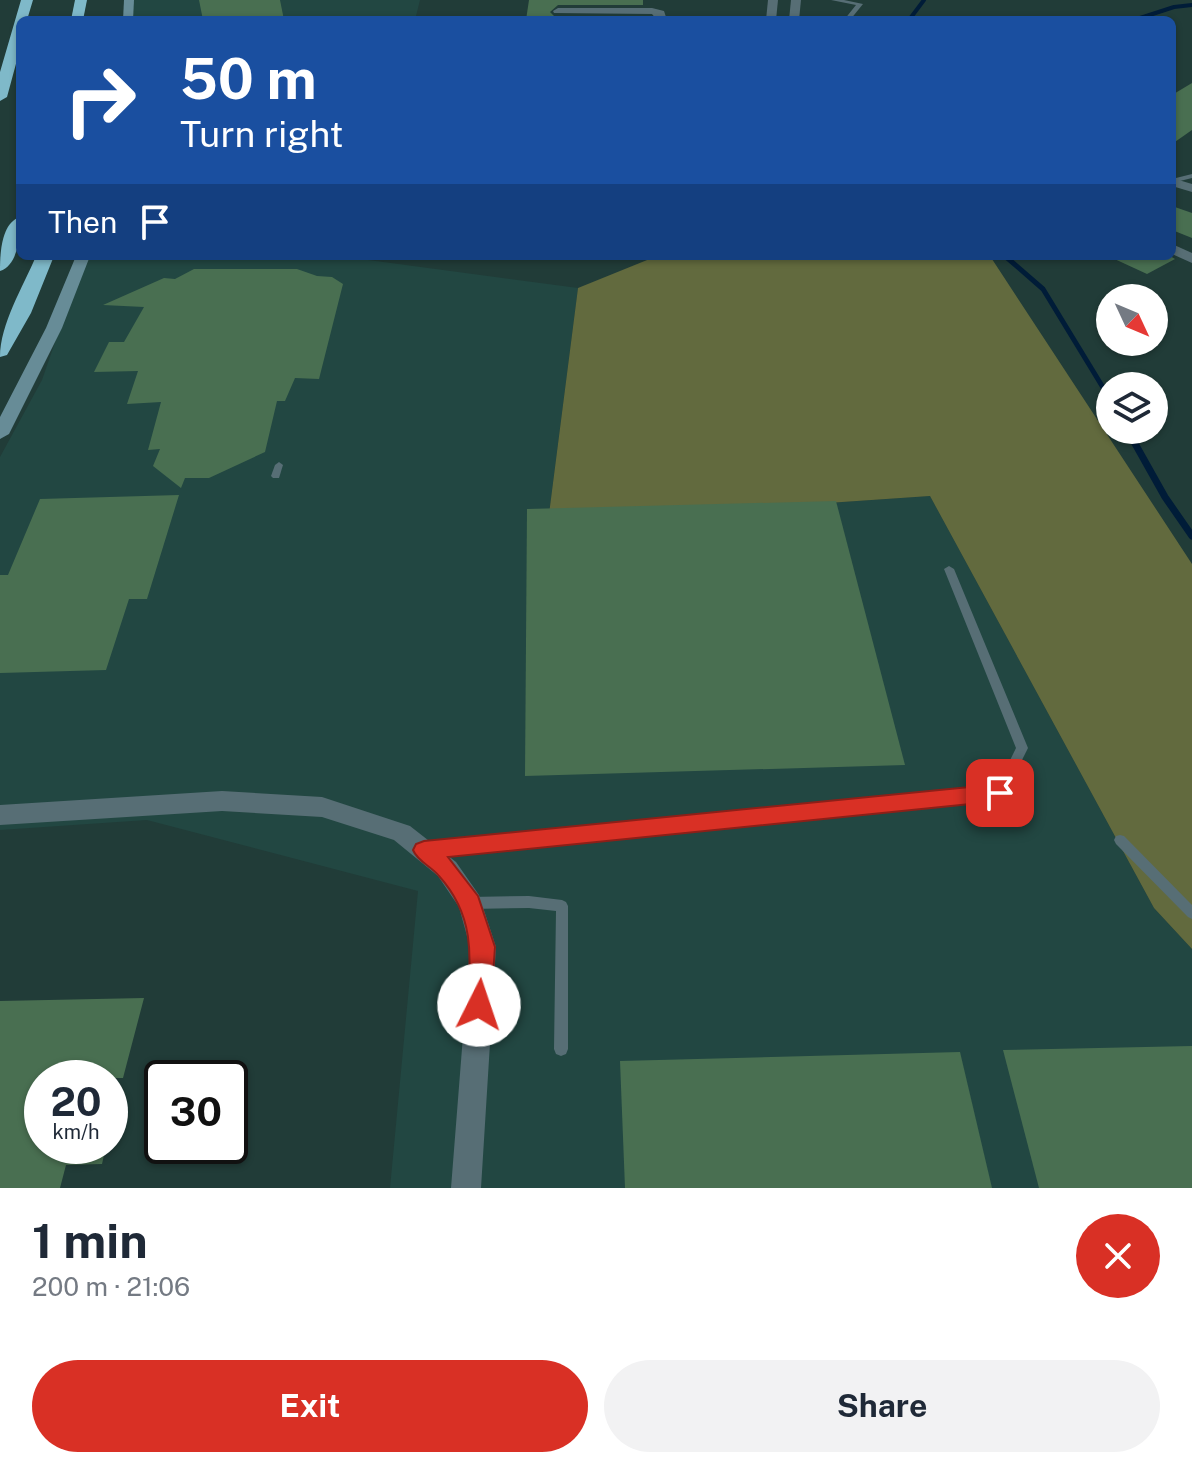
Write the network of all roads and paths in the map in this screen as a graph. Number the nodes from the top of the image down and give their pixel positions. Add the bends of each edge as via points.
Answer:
1 (834, 0) edge
2 (558, 11) dead end
3 (661, 16) edge
4 (850, 16) edge
5 (16, 40) edge
6 (0, 97) edge
7 (16, 231) edge
8 (43, 260) edge
9 (81, 260) edge
10 (0, 266) edge
11 (0, 351) edge
12 (0, 434) edge
13 (279, 465) dead end
14 (276, 476) dead end
15 (949, 569) dead end
16 (0, 815) edge
17 (1120, 840) dead end
18 (424, 850) junction
19 (470, 903) junction
20 (1192, 913) edge
21 (561, 1049) dead end
22 (466, 1188) edge

1 - 4 lane via 860,4
2 - 3 street via 652,11
5 - 6 highway
7 - 10 highway
8 - 11 highway
9 - 12 street via 54,328
13 - 14 lane
15 - 18 lane via 1022,748 1000,793
16 - 18 street via 222,801 322,807 402,833
17 - 20 lane
18 - 19 street via 447,869
19 - 21 lane via 562,906
19 - 22 street via 483,947

